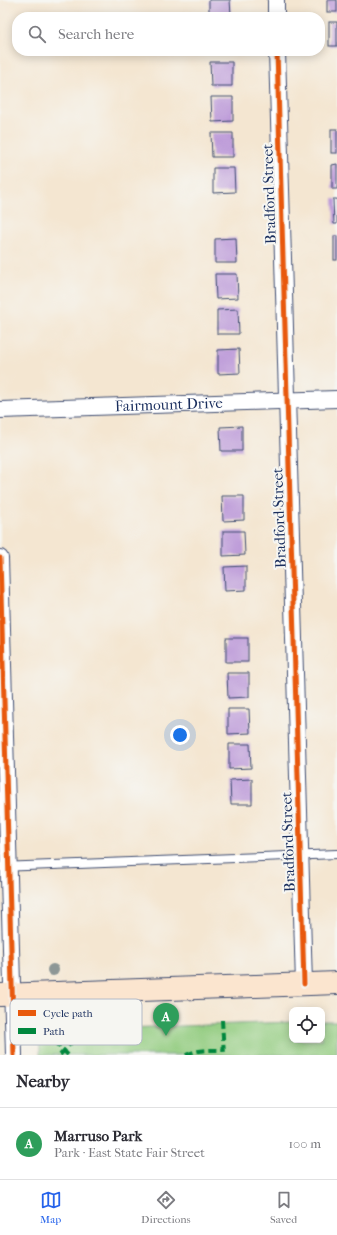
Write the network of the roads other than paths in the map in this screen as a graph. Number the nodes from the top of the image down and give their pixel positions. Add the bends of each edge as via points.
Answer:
1 (276, 0) edge
2 (276, 12) edge
3 (277, 56) edge
4 (337, 398) edge
5 (287, 400) junction
6 (0, 410) edge
7 (0, 558) edge
8 (337, 854) edge
9 (300, 856) junction
10 (4, 867) edge
11 (337, 983) edge
12 (304, 984) junction
13 (6, 995) edge
14 (10, 1025) edge
15 (13, 1045) edge
16 (14, 1055) edge

1 - 2 street
3 - 5 street, Bradford Street
4 - 5 street, Fairmount Drive
5 - 6 street, Fairmount Drive
5 - 9 street, Bradford Street
7 - 10 street
8 - 9 lane
9 - 10 lane
9 - 12 street, Bradford Street
10 - 13 street
11 - 12 street
12 - 13 street
13 - 14 street
15 - 16 street

